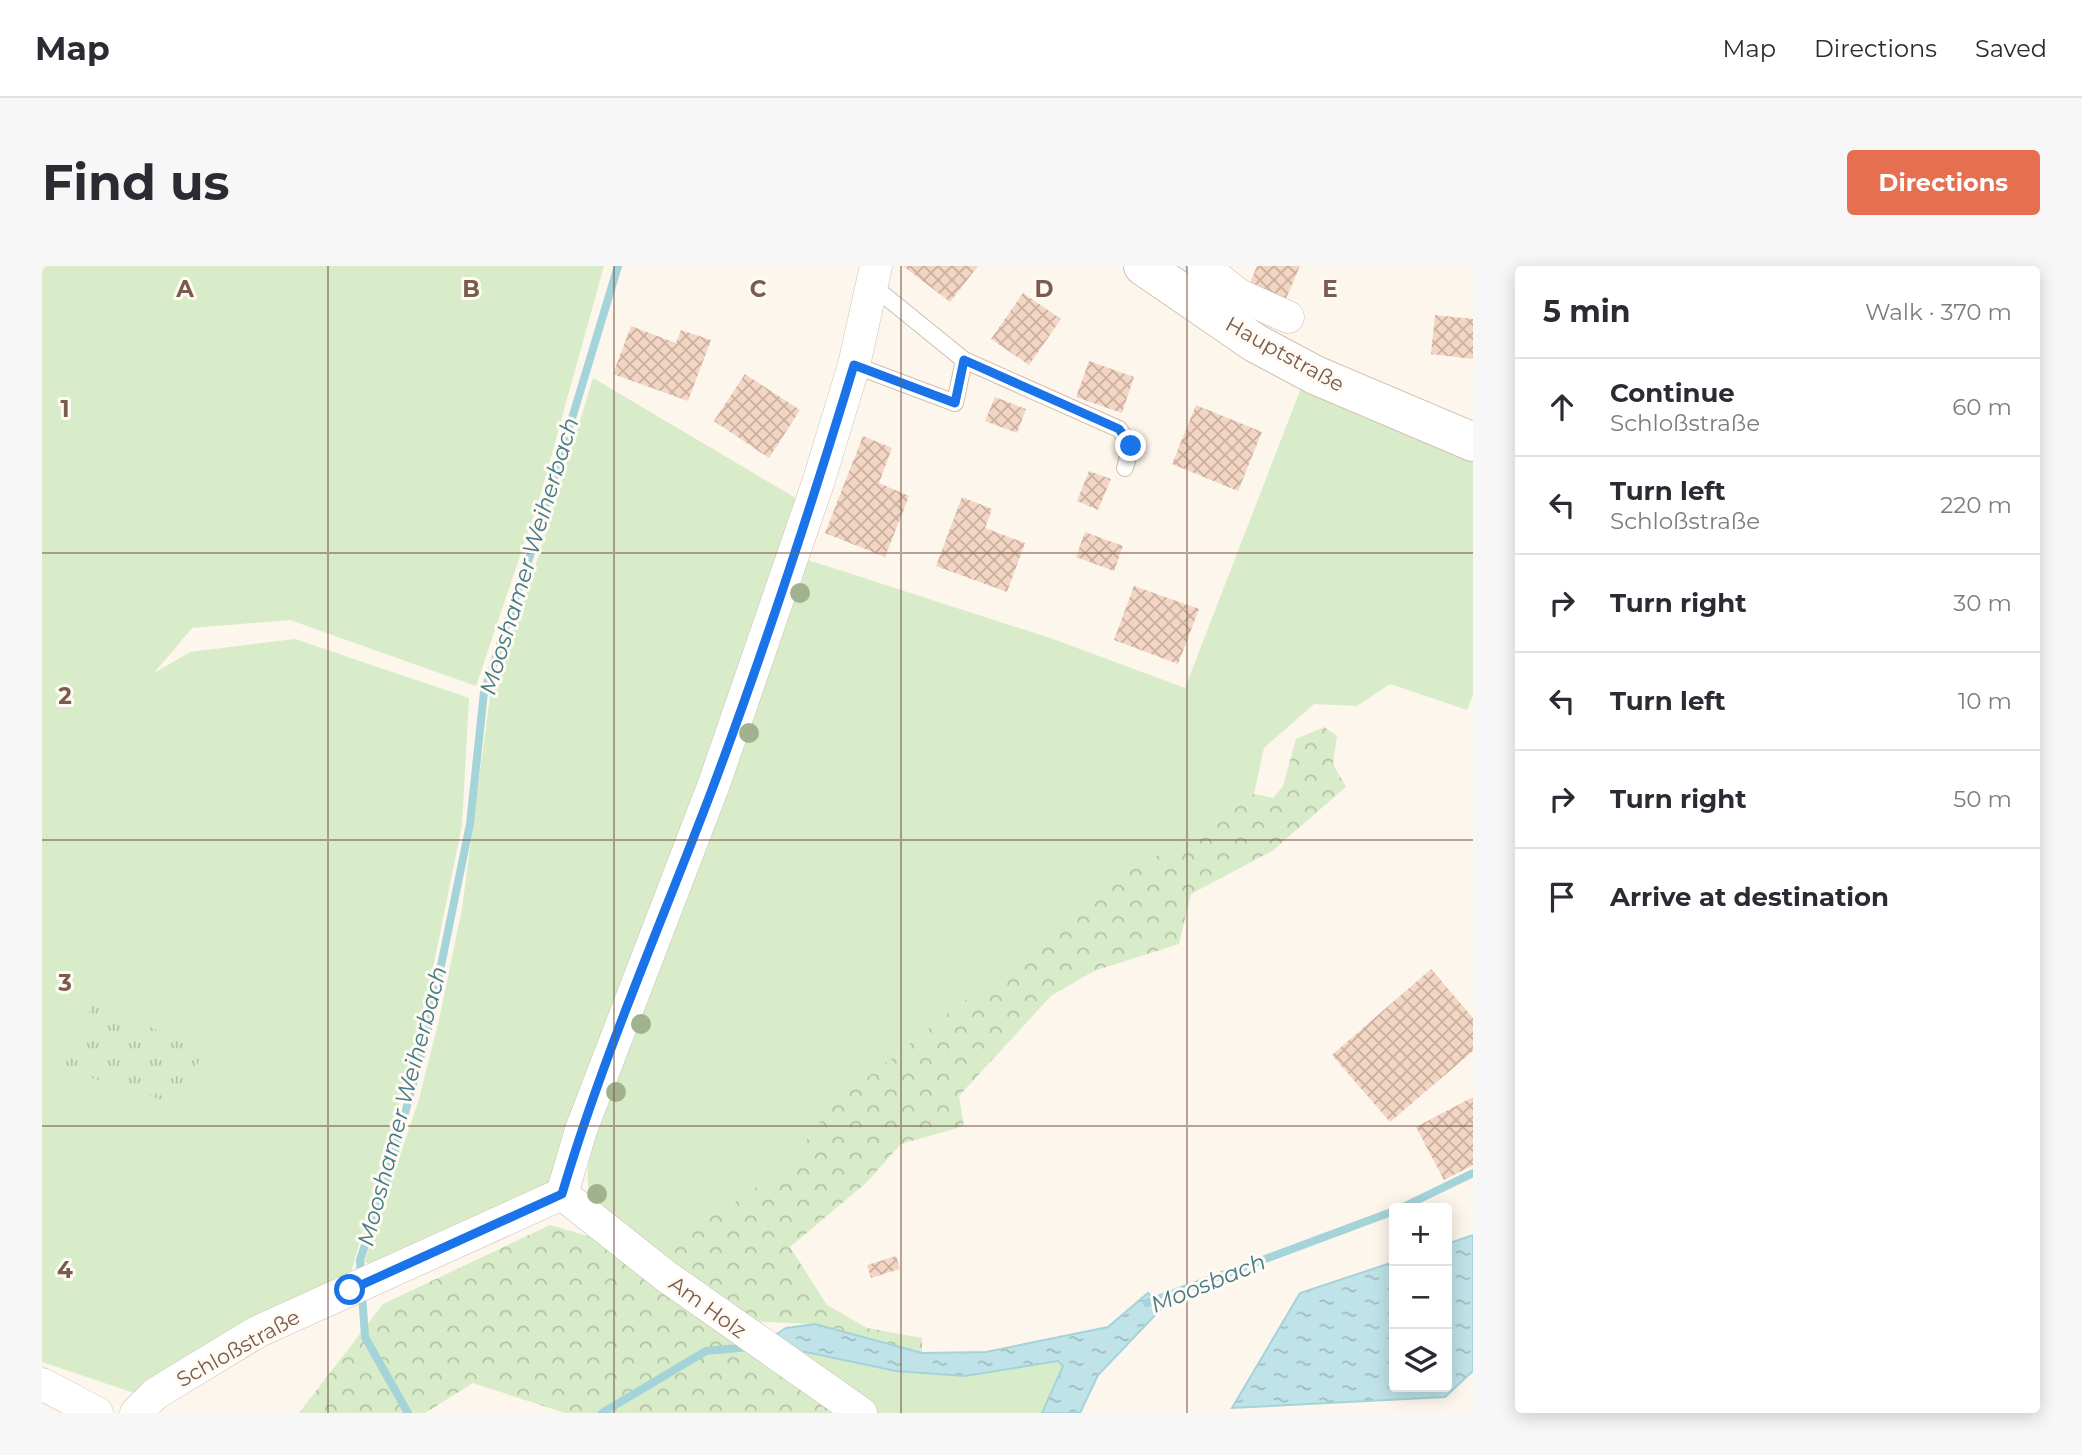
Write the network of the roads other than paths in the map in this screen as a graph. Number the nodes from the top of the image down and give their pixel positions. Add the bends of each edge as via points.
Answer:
1 (1143, 266) edge
2 (1202, 266) edge
3 (875, 276) edge
4 (1288, 317) dead end
5 (964, 360) junction
6 (854, 365) junction
7 (1473, 442) edge
8 (1125, 468) dead end
9 (562, 1194) junction
10 (42, 1384) edge
11 (97, 1413) edge
12 (136, 1413) edge
13 (861, 1413) edge

1 - 7 main road, Hauptstraße via 1255,342 1315,375
2 - 4 street via 1239,295
3 - 5 lane
3 - 6 street
5 - 6 lane via 955,403
5 - 8 lane via 1119,429 1131,446
6 - 9 street via 714,784 581,1130
9 - 12 street, Schloßstraße via 257,1332 155,1394
9 - 13 street, Am Holz via 667,1277
10 - 11 street

